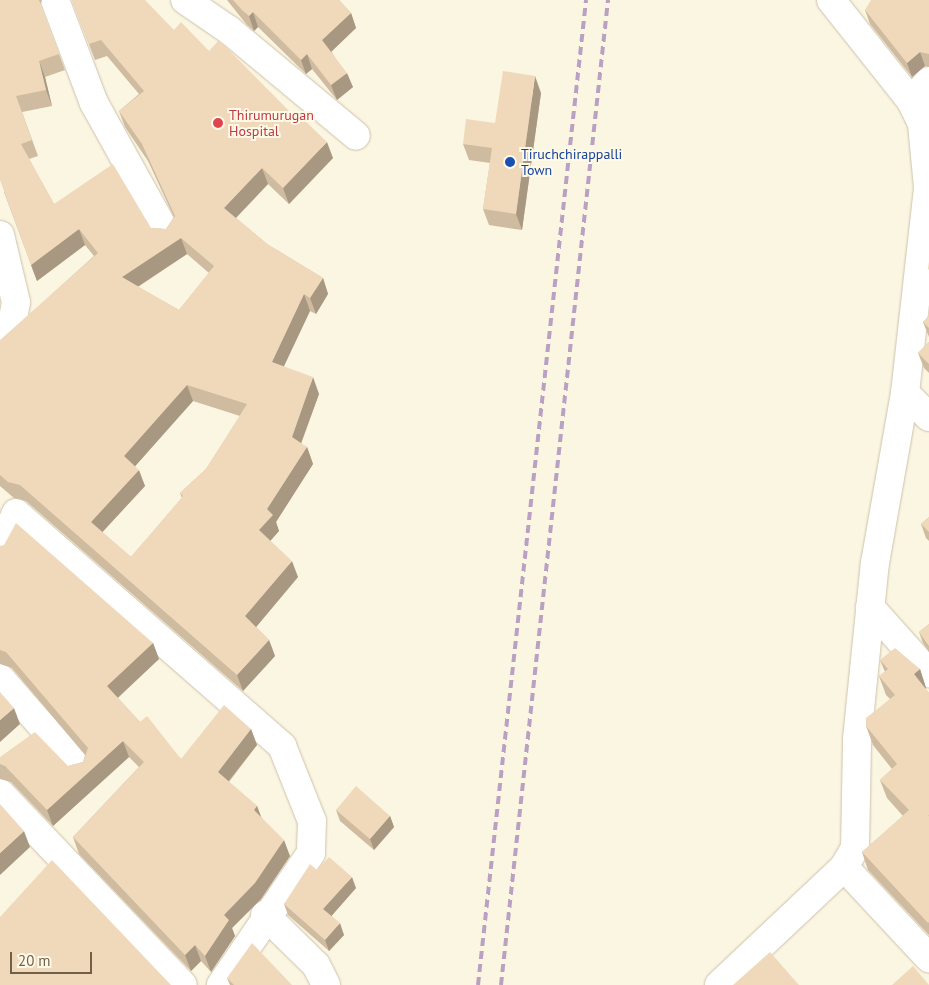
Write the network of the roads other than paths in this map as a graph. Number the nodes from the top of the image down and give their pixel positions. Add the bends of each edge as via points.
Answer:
1 (55, 0) edge
2 (189, 1) edge
3 (837, 2) edge
4 (929, 81) edge
5 (923, 126) edge
6 (356, 136) dead end
7 (165, 230) edge
8 (0, 235) edge
9 (0, 344) edge
10 (905, 393) junction
11 (929, 417) edge
12 (8, 506) edge
13 (0, 549) edge
14 (870, 608) junction
15 (929, 673) edge
16 (0, 678) edge
17 (78, 767) edge
18 (0, 793) edge
19 (844, 866) junction
20 (265, 915) junction
21 (929, 958) edge
22 (183, 985) edge
23 (221, 985) edge
24 (326, 985) edge
25 (719, 985) edge

1 - 7 street via 94,103
2 - 6 street via 229,30
3 - 5 street
4 - 5 street
5 - 10 street via 928,188
8 - 9 street via 16,302 12,324
10 - 11 street
10 - 14 street via 888,472
12 - 13 street
12 - 20 street via 282,746 312,820 311,854
14 - 15 street
14 - 19 street via 857,739 857,839
16 - 17 street via 31,736
18 - 22 street
19 - 21 street
19 - 25 street
20 - 23 street
20 - 24 street via 316,965

